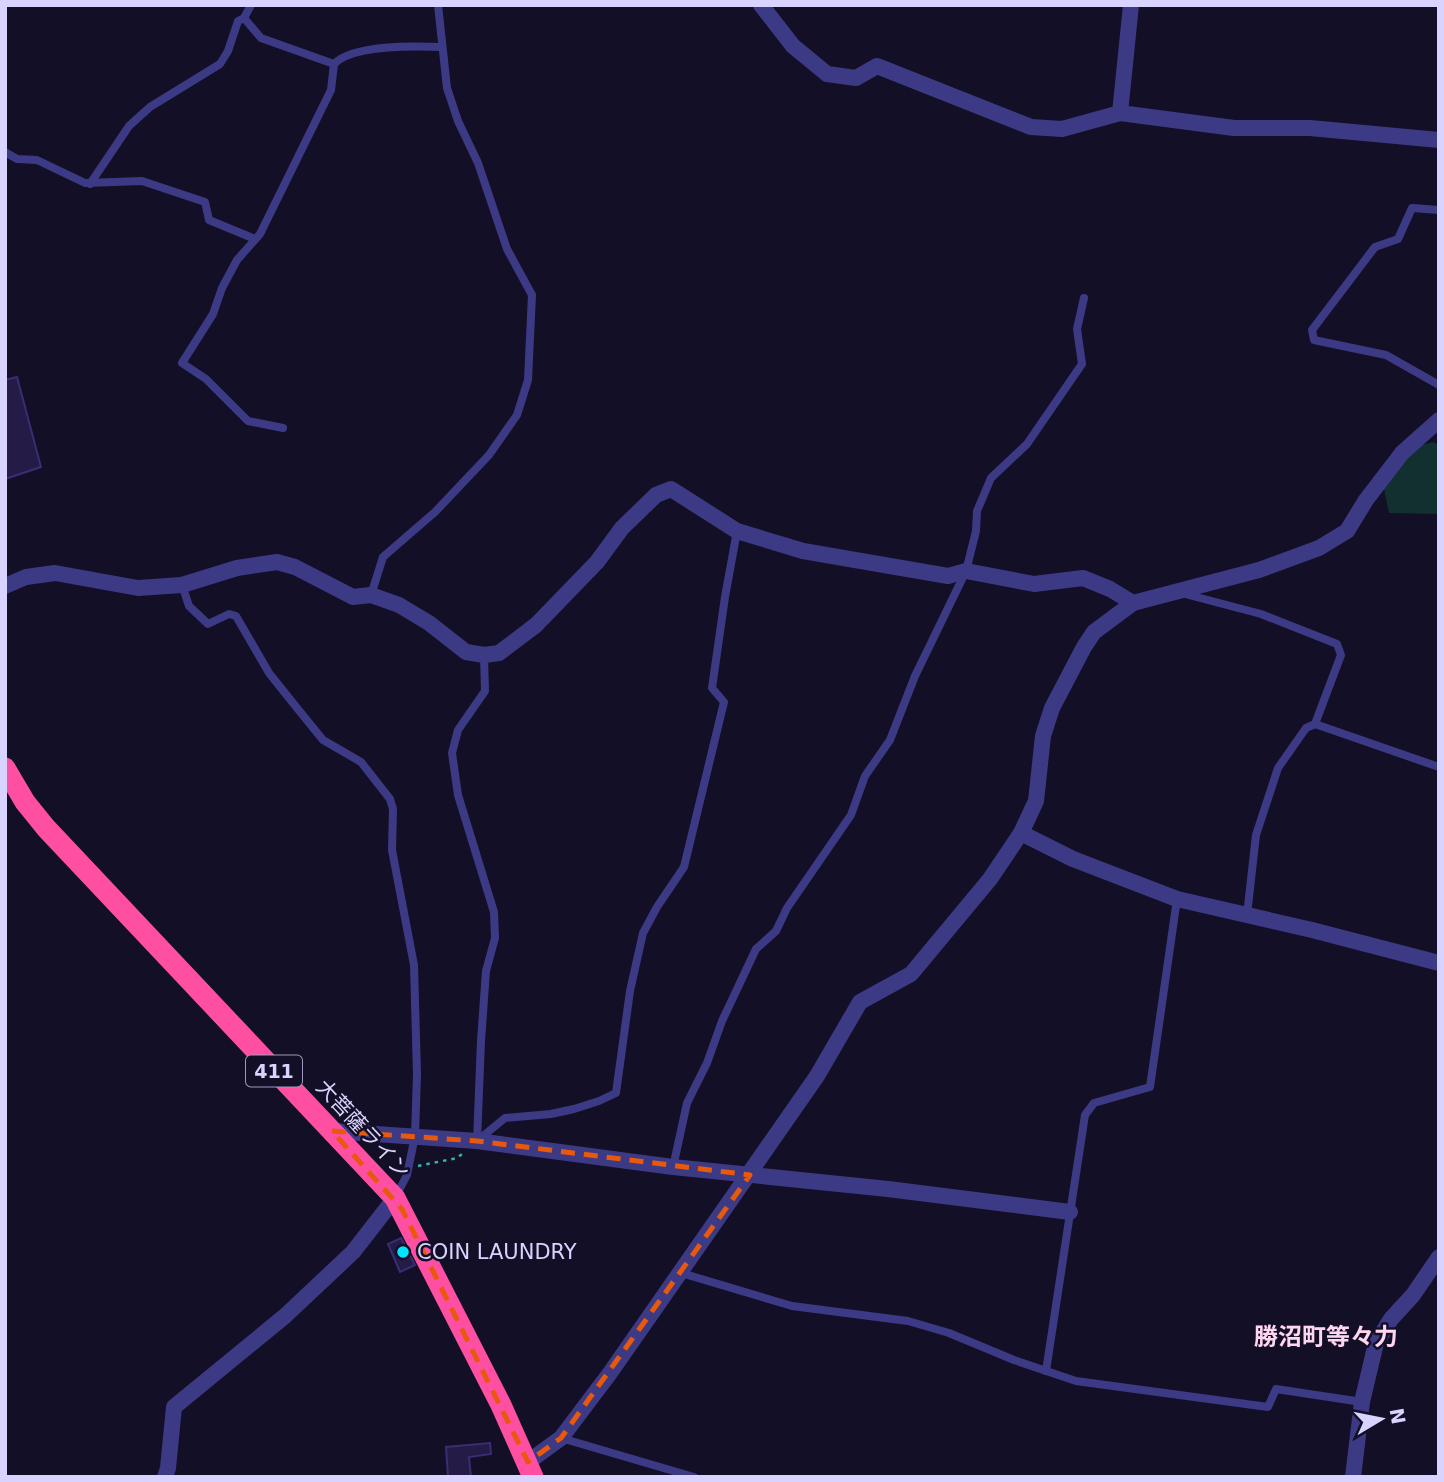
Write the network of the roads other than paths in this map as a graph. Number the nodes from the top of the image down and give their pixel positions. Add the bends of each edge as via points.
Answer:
1 (251, 5) edge
2 (438, 5) edge
3 (761, 5) edge
4 (1131, 5) edge
5 (244, 18) junction
6 (442, 47) junction
7 (334, 64) junction
8 (1121, 113) junction
9 (1439, 140) edge
10 (5, 152) edge
11 (90, 184) junction
12 (1439, 210) edge
13 (255, 239) junction
14 (1084, 298) dead end
15 (1439, 385) edge
16 (1439, 420) edge
17 (283, 428) dead end
18 (737, 531) junction
19 (967, 571) junction
20 (182, 585) junction
21 (5, 586) edge
22 (1177, 591) junction
23 (371, 595) junction
24 (1133, 603) junction
25 (484, 655) junction
26 (1315, 724) junction
27 (1439, 767) edge
28 (5, 768) edge
29 (1021, 833) junction
30 (1177, 900) junction
31 (1247, 915) junction
32 (1439, 963) edge
33 (332, 1131) junction
34 (415, 1136) junction
35 (478, 1141) junction
36 (673, 1167) junction
37 (750, 1175) junction
38 (395, 1198) junction
39 (1070, 1212) junction
40 (1439, 1257) edge
41 (681, 1273) junction
42 (1046, 1371) junction
43 (1362, 1402) junction
44 (561, 1438) junction
45 (530, 1470) edge
46 (165, 1477) edge
47 (694, 1477) edge
48 (1353, 1477) edge

1 - 5 lane
2 - 6 lane
3 - 8 street via 793,46 827,75 856,78 877,66 1031,127 1062,129
4 - 8 street
5 - 7 lane via 261,38
5 - 11 lane via 238,21 220,64 150,107 129,126
6 - 7 lane via 356,52
6 - 23 lane via 447,88 458,121 478,163 507,249 532,295 528,380 517,415 489,455 435,512 383,557
7 - 13 lane via 331,90
8 - 9 street via 1234,128 1310,128
10 - 11 lane via 17,159 37,160
11 - 13 lane via 142,181 190,196 205,202 209,220
12 - 15 lane via 1412,208 1398,239 1375,247 1312,330 1314,340 1386,355
13 - 17 lane via 237,260 213,314 182,363 248,421
14 - 19 lane via 1077,329 1082,364 1027,444 991,478 977,511
16 - 22 street via 1402,453 1347,531 1320,548 1259,570
18 - 19 street via 803,551 897,568 948,576
18 - 25 street via 671,489 656,495 536,625 499,653
18 - 35 lane via 712,688 724,702 684,867 643,933 615,1093 574,1109 505,1118
19 - 24 street via 1034,584 1083,578
19 - 36 lane via 915,676 890,740 864,776 850,815 776,931 756,949 687,1103
20 - 21 street via 138,588 55,573
20 - 23 street via 237,568 277,562 353,597
20 - 34 lane via 189,606 208,624 229,614 236,616 269,673 323,740 361,762 390,799 392,849 414,965
22 - 24 street
22 - 26 lane via 1261,614 1337,644 1341,655
23 - 25 street via 409,611 466,652
24 - 29 street via 1094,632 1052,708 1043,736 1036,801
25 - 35 lane via 485,691 458,730 452,753 458,795 495,912 495,938 486,971
26 - 27 lane
26 - 31 lane via 1306,728 1278,768 1256,835
28 - 33 highway, 大菩薩ライン / 411 via 46,828
29 - 30 street
29 - 37 street via 990,879 911,974 860,1002
30 - 31 street
30 - 39 lane via 1150,1087 1094,1103 1086,1115
31 - 32 street
33 - 34 street
33 - 38 highway, 大菩薩ライン / 411
34 - 35 street
34 - 38 lane via 407,1175
35 - 36 street
36 - 37 street
37 - 39 street
37 - 41 street
38 - 45 highway, 大菩薩ライン / 411
38 - 46 street via 344,1261 174,1407
39 - 42 lane
40 - 43 street via 1376,1343
41 - 42 lane via 792,1306 908,1321 949,1332
41 - 44 street
42 - 43 lane via 1076,1381 1268,1407 1276,1389
43 - 48 street
44 - 45 street
44 - 47 lane

